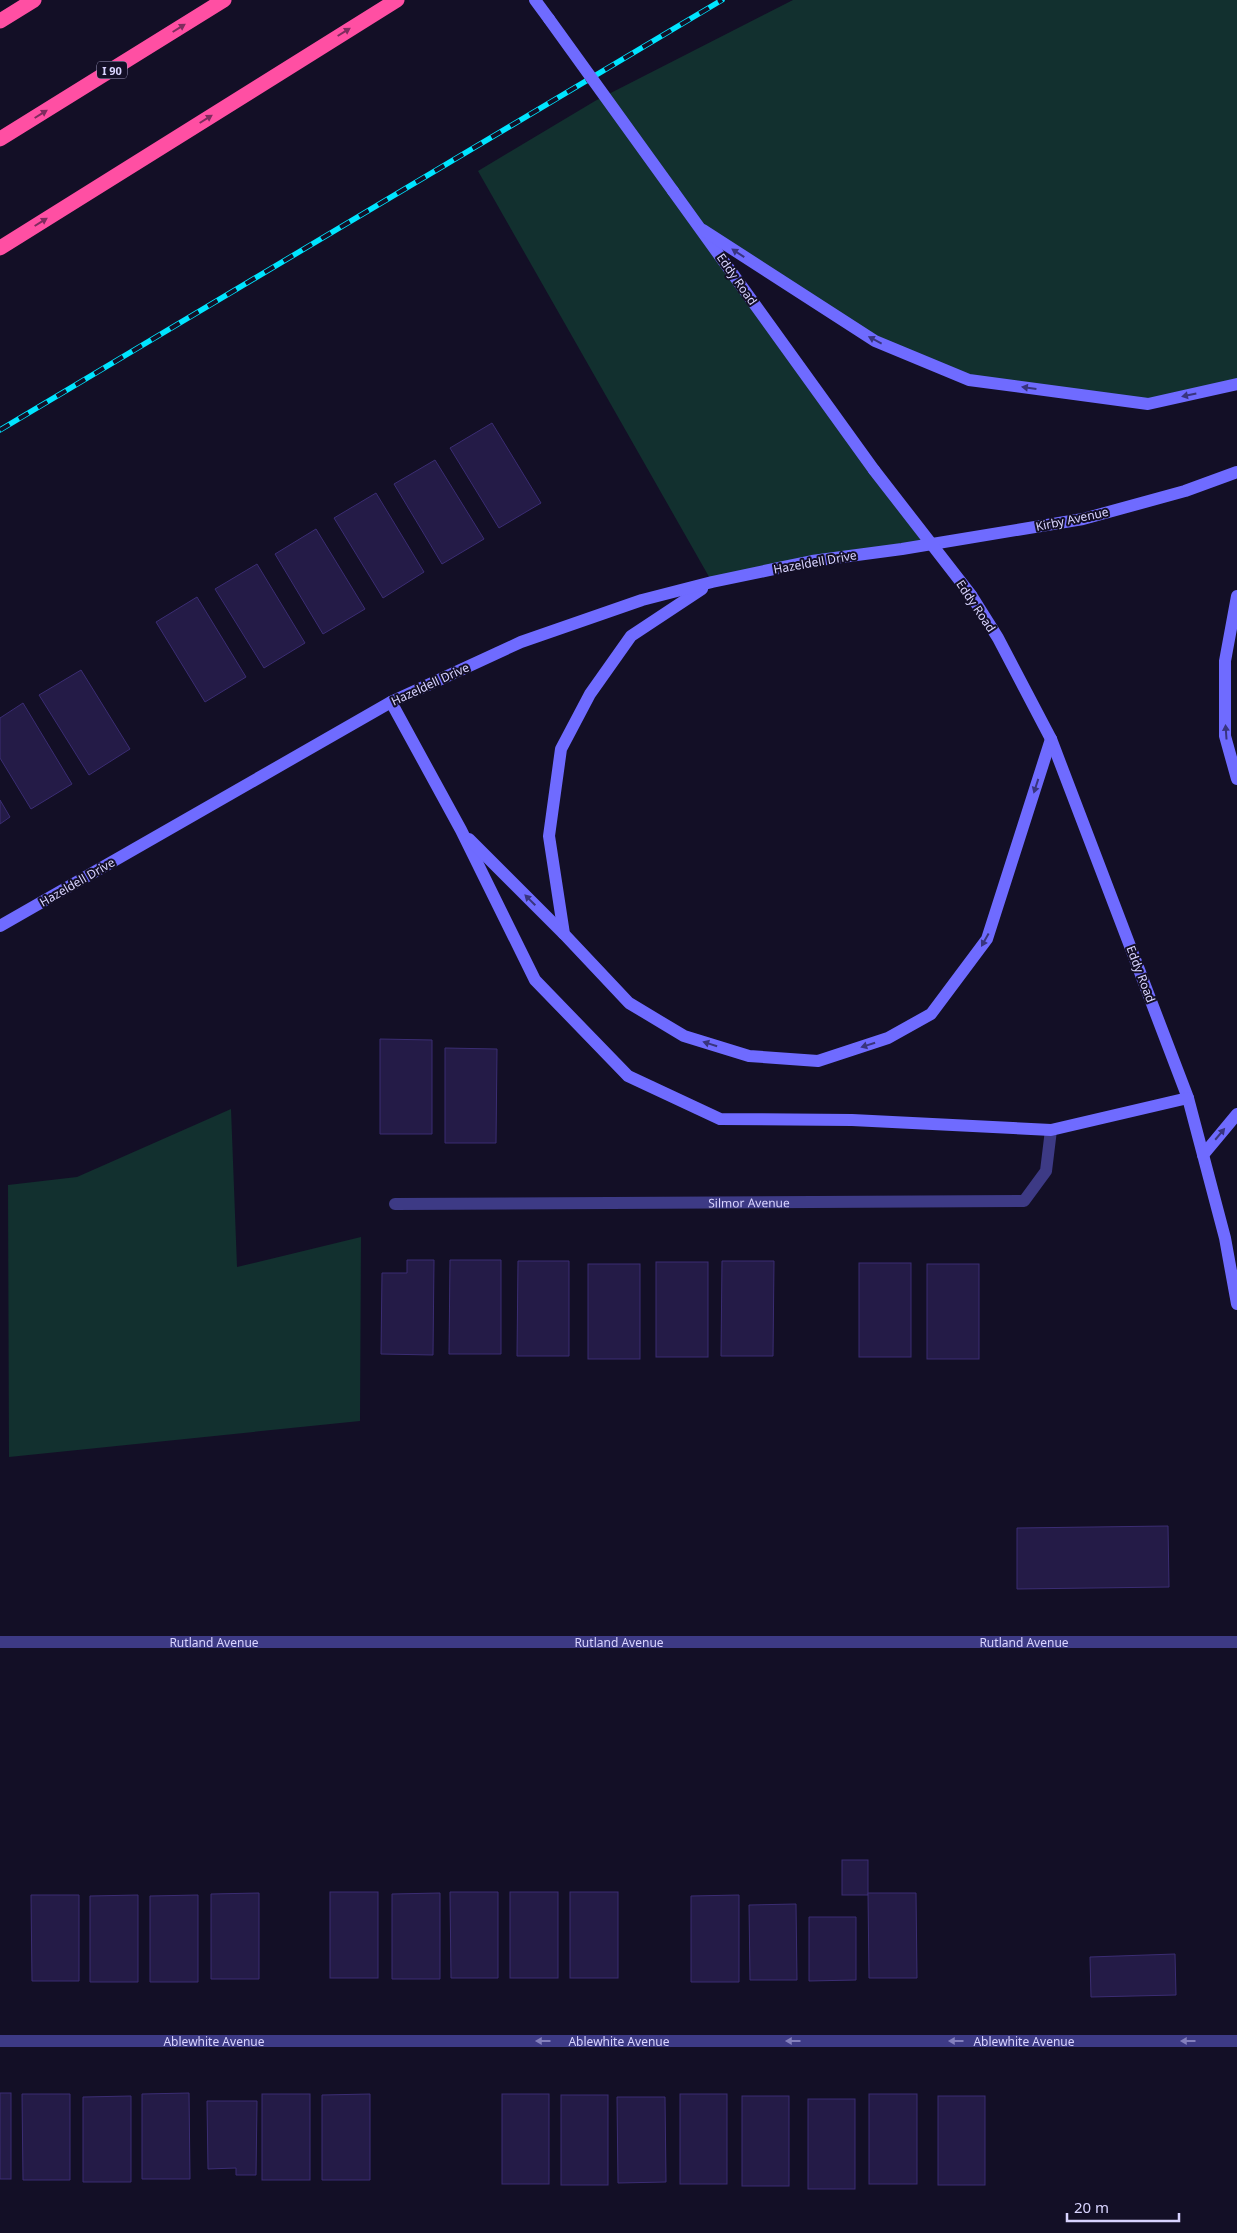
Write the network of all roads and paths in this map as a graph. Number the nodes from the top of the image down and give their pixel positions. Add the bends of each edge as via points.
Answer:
1 (34, 0) edge
2 (224, 0) edge
3 (397, 0) edge
4 (536, 0) edge
5 (0, 22) edge
6 (0, 140) edge
7 (703, 230) junction
8 (0, 248) edge
9 (1237, 384) edge
10 (1237, 472) edge
11 (902, 549) joint
12 (712, 582) junction
13 (1237, 596) edge
14 (391, 702) junction
15 (1051, 740) junction
16 (1237, 779) edge
17 (460, 830) junction
18 (0, 926) edge
19 (564, 934) junction
20 (1188, 1098) junction
21 (1237, 1114) edge
22 (1051, 1130) junction
23 (1203, 1155) junction
24 (395, 1204) dead end
25 (1237, 1304) edge
26 (0, 1642) edge
27 (1237, 1642) edge
28 (0, 2041) edge
29 (1237, 2041) edge

1 - 5 highway
6 -> 2 highway, I 90
8 -> 3 highway
4 - 7 street, Eddy Road, bridge
9 -> 7 street via 1148,404 969,380 875,341
7 - 15 street, Eddy Road, bridge via 874,470 971,595 998,638
10 - 11 street, Kirby Avenue via 1185,491 1082,519
11 - 12 street, Hazeldell Drive via 812,560
12 - 14 street, Hazeldell Drive via 642,600 521,642
12 - 19 street via 631,636 590,694 561,749 549,836
16 -> 13 street via 1225,736 1225,661
14 - 17 street
14 - 18 street, Hazeldell Drive
15 -> 19 street via 987,939 931,1014 888,1038 818,1061 749,1056 684,1036 629,1003
15 - 20 street, Eddy Road
19 -> 17 street
17 - 22 street via 535,980 628,1076 720,1119 852,1120
20 - 22 street
20 - 23 street, Eddy Road
23 -> 21 street
22 - 24 street, Silmor Avenue via 1046,1171 1024,1201
23 - 25 street, Eddy Road via 1225,1238
26 - 27 street, Rutland Avenue
29 -> 28 street, Ablewhite Avenue

